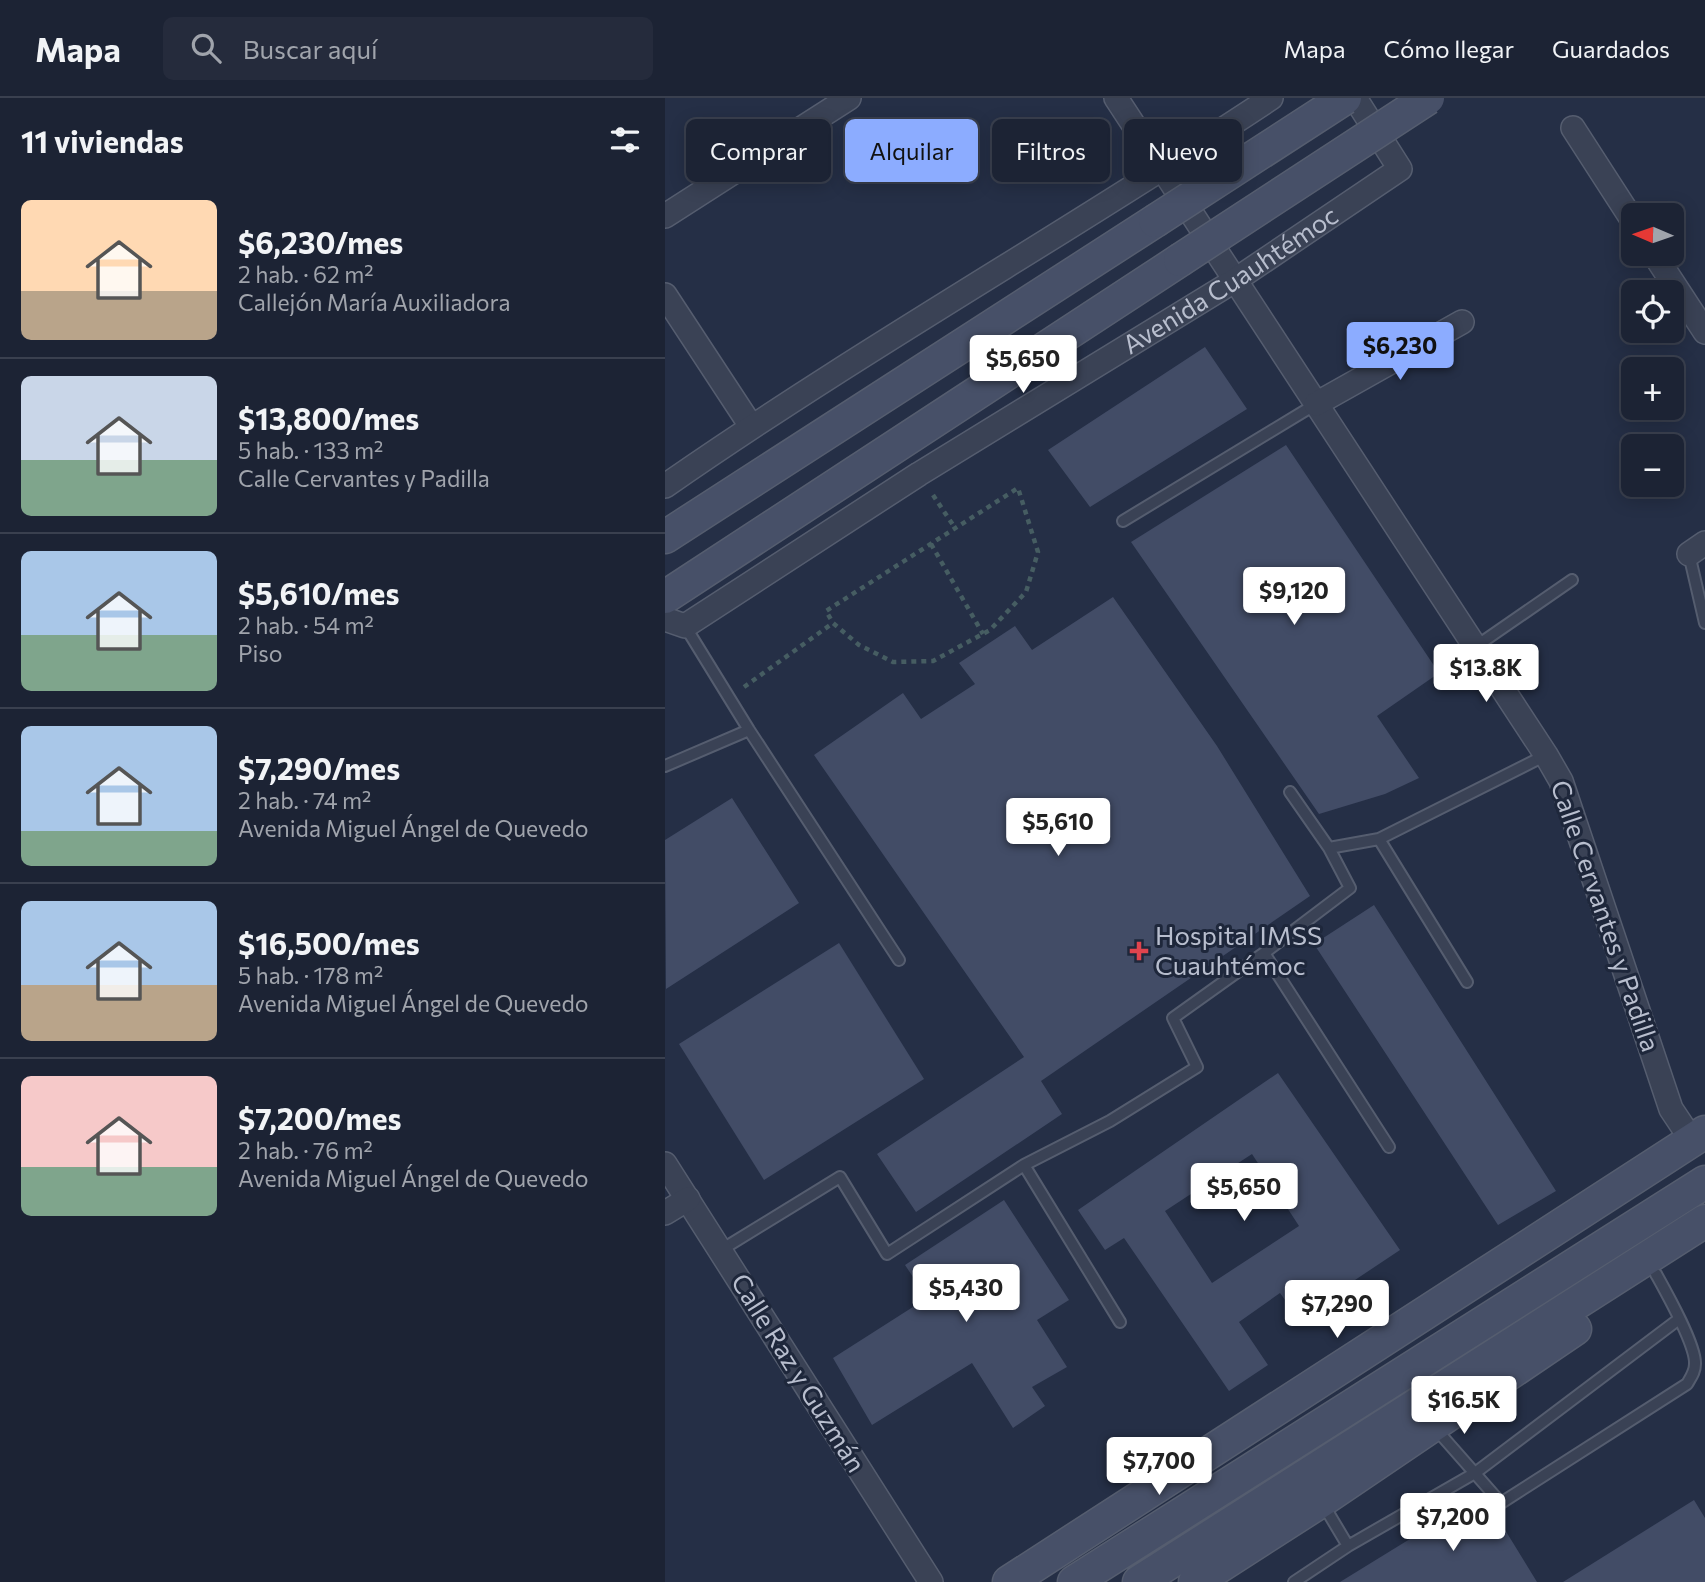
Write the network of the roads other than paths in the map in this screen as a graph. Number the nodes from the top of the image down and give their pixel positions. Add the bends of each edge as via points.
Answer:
1 (849, 98) edge
2 (1116, 98) edge
3 (1271, 98) edge
4 (1345, 98) edge
5 (1355, 98) edge
6 (1428, 98) edge
7 (1130, 119) edge
8 (1240, 119) edge
9 (1573, 128) dead end
10 (1144, 182) edge
11 (1171, 182) edge
12 (1621, 203) edge
13 (665, 216) edge
14 (1662, 266) edge
15 (1234, 281) junction
16 (665, 295) edge
17 (1462, 322) dead end
18 (1705, 332) edge
19 (1316, 404) junction
20 (751, 426) junction
21 (665, 486) edge
22 (1122, 521) dead end
23 (665, 537) edge
24 (1697, 549) edge
25 (1572, 580) dead end
26 (665, 597) edge
27 (675, 622) edge
28 (1705, 624) edge
29 (1475, 647) junction
30 (748, 730) junction
31 (1546, 755) junction
32 (665, 766) edge
33 (1290, 792) dead end
34 (1379, 839) junction
35 (1329, 848) junction
36 (1264, 953) junction
37 (899, 960) dead end
38 (1467, 982) dead end
39 (1701, 1146) edge
40 (1389, 1147) dead end
41 (665, 1164) edge
42 (1024, 1165) junction
43 (1705, 1182) edge
44 (688, 1199) junction
45 (665, 1213) edge
46 (1705, 1220) edge
47 (1705, 1244) edge
48 (721, 1250) junction
49 (1656, 1273) junction
50 (1679, 1319) junction
51 (1120, 1322) dead end
52 (1433, 1425) junction
53 (1475, 1473) junction
54 (1321, 1501) junction
55 (1348, 1546) junction
56 (931, 1582) edge
57 (1009, 1582) edge
58 (1074, 1582) edge
59 (1139, 1582) edge
60 (1195, 1582) edge
61 (1294, 1582) edge

1 - 13 street
2 - 7 street, Calle Cervantes y Padilla
3 - 8 street
4 - 23 main road, bridge
5 - 15 street, Avenida Cuauhtémoc via 1400,169
6 - 26 main road, Avenida Cuauhtémoc, bridge
9 - 12 street
10 - 20 street
11 - 15 street, Calle Cervantes y Padilla
14 - 18 street
15 - 19 street, Calle Cervantes y Padilla
15 - 27 street, Avenida Cuauhtémoc
16 - 20 street
17 - 19 street
19 - 22 lane
19 - 29 street, Calle Cervantes y Padilla
20 - 21 street
24 - 28 lane
25 - 29 lane
27 - 30 lane
29 - 31 street, Calle Cervantes y Padilla
30 - 32 lane
30 - 37 lane
31 - 34 lane
31 - 39 street, Calle Cervantes y Padilla via 1561,781 1671,1109
33 - 35 lane
34 - 35 lane
34 - 38 lane
35 - 36 lane via 1350,888
36 - 40 lane
36 - 42 lane via 1173,1018 1197,1067 1110,1121
39 - 57 main road
41 - 44 street, Calle Raz y Guzmán
42 - 48 lane via 887,1254 840,1177
42 - 51 lane
43 - 58 main road
44 - 45 street
44 - 48 street, Calle Raz y Guzmán
46 - 59 main road
47 - 49 main road
48 - 56 street, Calle Raz y Guzmán
49 - 50 lane
49 - 52 main road
50 - 53 lane
50 - 53 lane via 1696,1361 1688,1384 1501,1503
52 - 53 lane
52 - 54 main road
53 - 55 lane
54 - 55 lane
54 - 60 main road
55 - 61 lane

